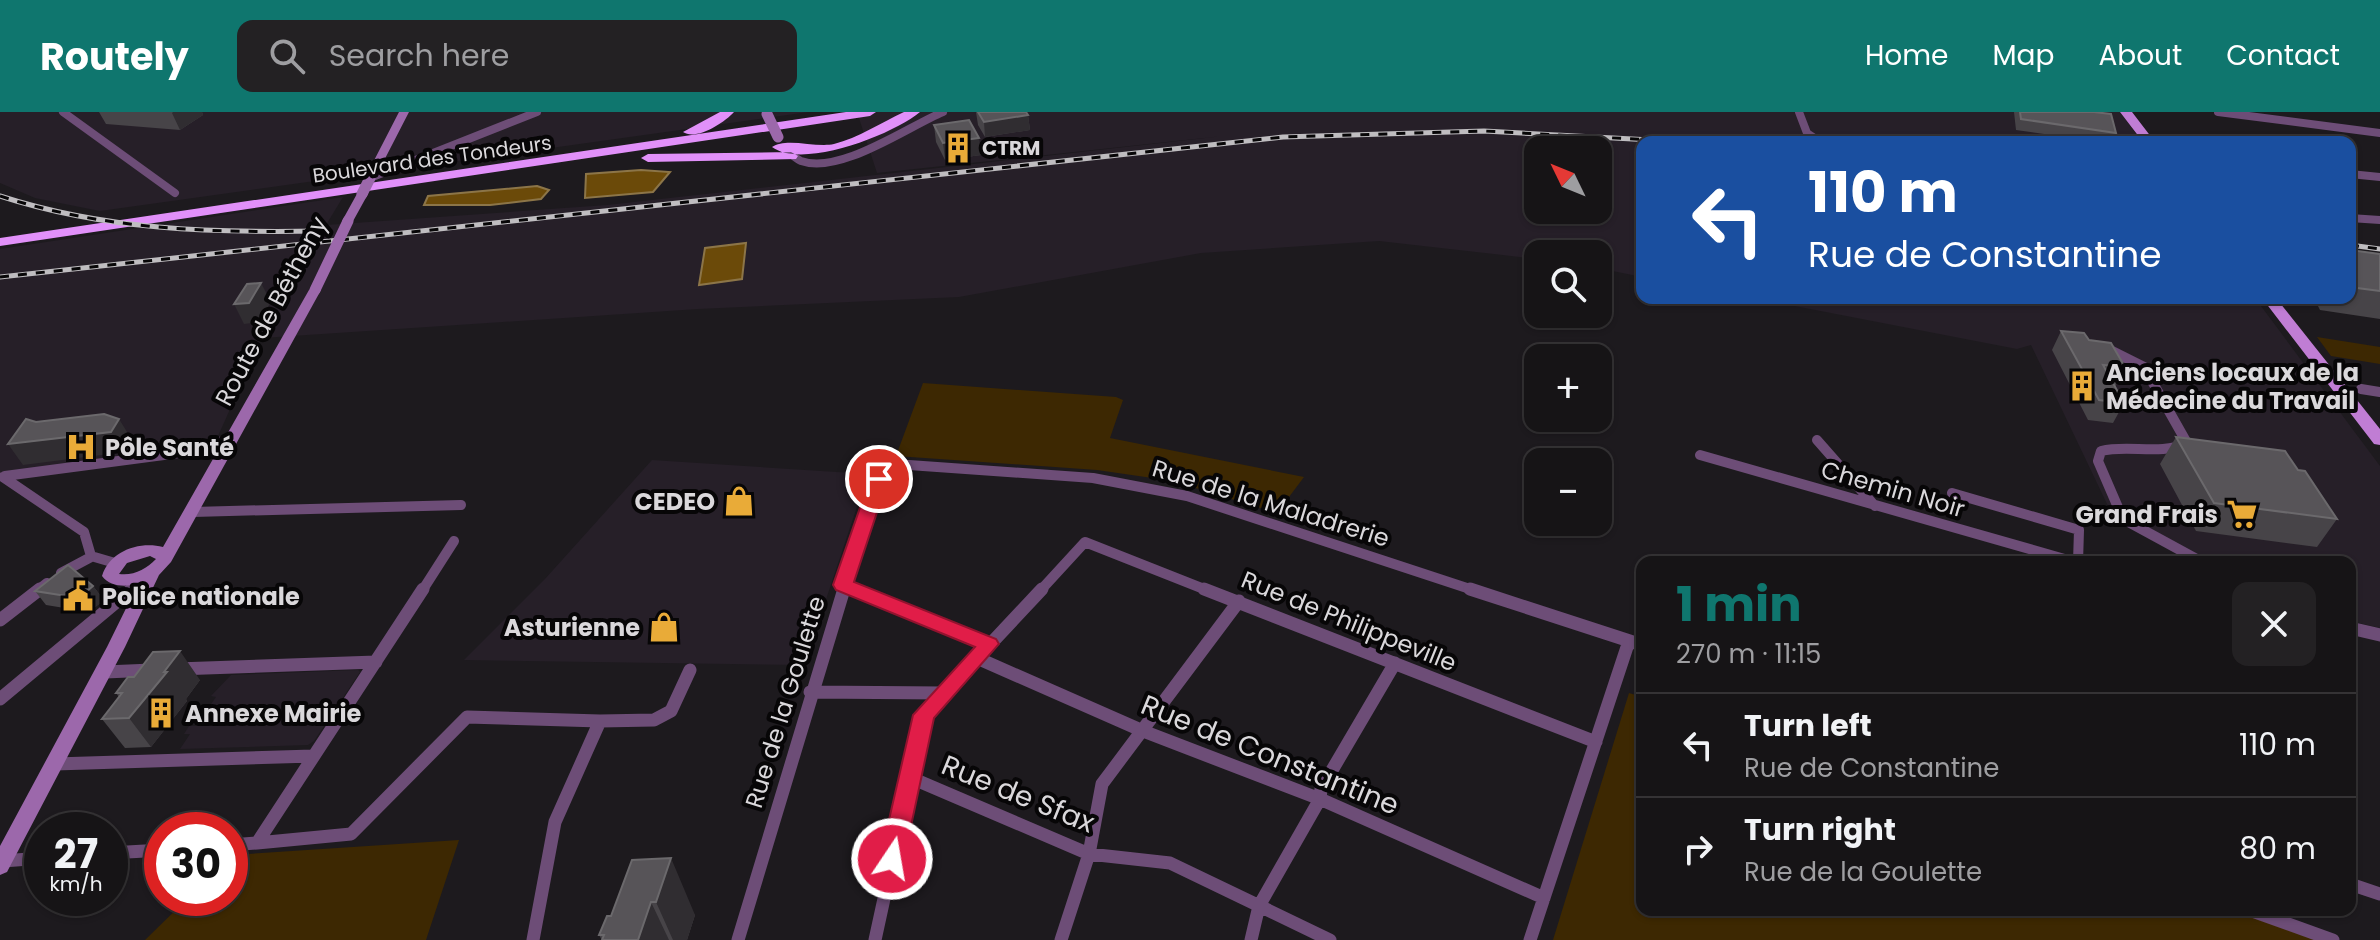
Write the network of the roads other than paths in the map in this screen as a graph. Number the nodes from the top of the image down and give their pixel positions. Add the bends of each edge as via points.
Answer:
1 (63, 112) edge
2 (404, 112) edge
3 (537, 112) edge
4 (728, 112) edge
5 (834, 112) edge
6 (870, 112) edge
7 (914, 112) edge
8 (943, 112) edge
9 (1799, 112) edge
10 (2126, 112) edge
11 (2218, 112) edge
12 (767, 113) edge
13 (2380, 133) edge
14 (1812, 136) edge
15 (2144, 136) edge
16 (784, 146) junction
17 (529, 159) junction
18 (463, 175) junction
19 (2356, 175) edge
20 (2380, 177) edge
21 (370, 178) junction
22 (175, 193) dead end
23 (2356, 218) edge
24 (2380, 220) edge
25 (0, 235) edge
26 (0, 242) edge
27 (2274, 304) edge
28 (2097, 345) edge
29 (2361, 389) dead end
30 (2380, 392) edge
31 (232, 440) junction
32 (1817, 440) dead end
33 (2380, 440) edge
34 (1700, 455) dead end
35 (2, 477) edge
36 (879, 479) joint
37 (1952, 493) dead end
38 (461, 505) dead end
39 (1875, 507) junction
40 (193, 512) junction
41 (454, 541) dead end
42 (157, 553) junction
43 (2054, 556) edge
44 (2077, 556) edge
45 (2191, 556) edge
46 (91, 557) junction
47 (115, 563) junction
48 (152, 572) junction
49 (843, 585) junction
50 (132, 591) junction
51 (1239, 601) junction
52 (0, 620) edge
53 (2356, 629) edge
54 (2380, 635) edge
55 (1636, 643) edge
56 (989, 644) junction
57 (977, 658) junction
58 (376, 662) junction
59 (1395, 663) junction
60 (690, 670) dead end
61 (105, 672) junction
62 (810, 692) junction
63 (944, 693) junction
64 (0, 699) edge
65 (600, 721) junction
66 (1143, 731) junction
67 (1596, 742) junction
68 (313, 756) junction
69 (55, 764) junction
70 (909, 777) junction
71 (1320, 799) junction
72 (248, 844) edge
73 (259, 844) junction
74 (1089, 854) junction
75 (24, 860) edge
76 (1, 863) edge
77 (2356, 886) edge
78 (2380, 894) edge
79 (1544, 898) junction
80 (1259, 906) junction
81 (2266, 916) edge
82 (533, 940) edge
83 (738, 940) edge
84 (875, 940) edge
85 (1061, 940) edge
86 (1251, 940) edge
87 (1330, 940) edge
88 (1530, 940) edge
89 (2333, 940) edge

1 - 22 street
2 - 21 main road, Route de Bétheny
3 - 21 street
4 - 17 highway via 689,132
5 - 17 highway, Boulevard des Tondeurs
6 - 18 highway, Boulevard des Tondeurs
7 - 16 highway via 839,147
8 - 16 street via 847,158 813,161
9 - 14 street
10 - 15 main road
11 - 13 street
12 - 16 main road, bridge
16 - 18 highway via 755,155 615,157
17 - 25 highway, Boulevard des Tondeurs
18 - 26 highway, Boulevard des Tondeurs
19 - 20 street
21 - 31 main road, Route de Bétheny, bridge
23 - 24 street
27 - 33 main road
28 - 45 street via 2144,367 2187,443 2174,451 2114,446 2101,451 2098,461 2123,519
29 - 30 street
31 - 35 street via 194,451
31 - 40 main road, Route de Bétheny
32 - 39 street
34 - 39 street, Chemin Noir
35 - 46 street via 84,532
36 - 49 street, Rue de la Goulette
36 - 55 street, Rue de la Maladrerie via 892,467 909,465 1093,478 1152,488 1229,508
37 - 44 street, Chemin Noir via 2079,530
38 - 40 street
39 - 43 street, Chemin Noir
40 - 42 main road, Route de Bétheny via 181,533
41 - 58 street
42 - 47 main road via 136,552
42 - 48 main road, Route de Bétheny
46 - 47 street
46 - 52 street
47 - 50 main road via 110,576
48 - 50 main road
48 - 50 main road
49 - 56 street
49 - 62 street, Rue de la Goulette
50 - 61 main road
50 - 64 street
51 - 56 street, Rue de Philippeville via 1085,542
51 - 59 street, Rue de Philippeville
51 - 66 street
53 - 54 street
55 - 67 street
56 - 57 street
57 - 63 street
57 - 66 street, Rue de Constantine
58 - 61 street
58 - 68 street
59 - 67 street, Rue de Philippeville
59 - 71 street
60 - 65 street via 671,711 654,720
61 - 69 main road
62 - 63 street
62 - 83 street, Rue de la Goulette
63 - 70 street via 924,715
65 - 73 street via 467,717 351,834
65 - 82 street via 555,822
66 - 71 street, Rue de Constantine
66 - 74 street via 1102,784
67 - 79 street
68 - 69 street
68 - 73 street
69 - 76 main road
70 - 74 street, Rue de Sfax
70 - 84 street
71 - 79 street, Rue de Constantine
71 - 80 street
72 - 73 street
74 - 80 street, Rue de Sfax via 1170,863
74 - 85 street
75 - 76 street
77 - 78 street
79 - 88 street
80 - 86 street
80 - 87 street, Rue de Sfax
81 - 89 street

